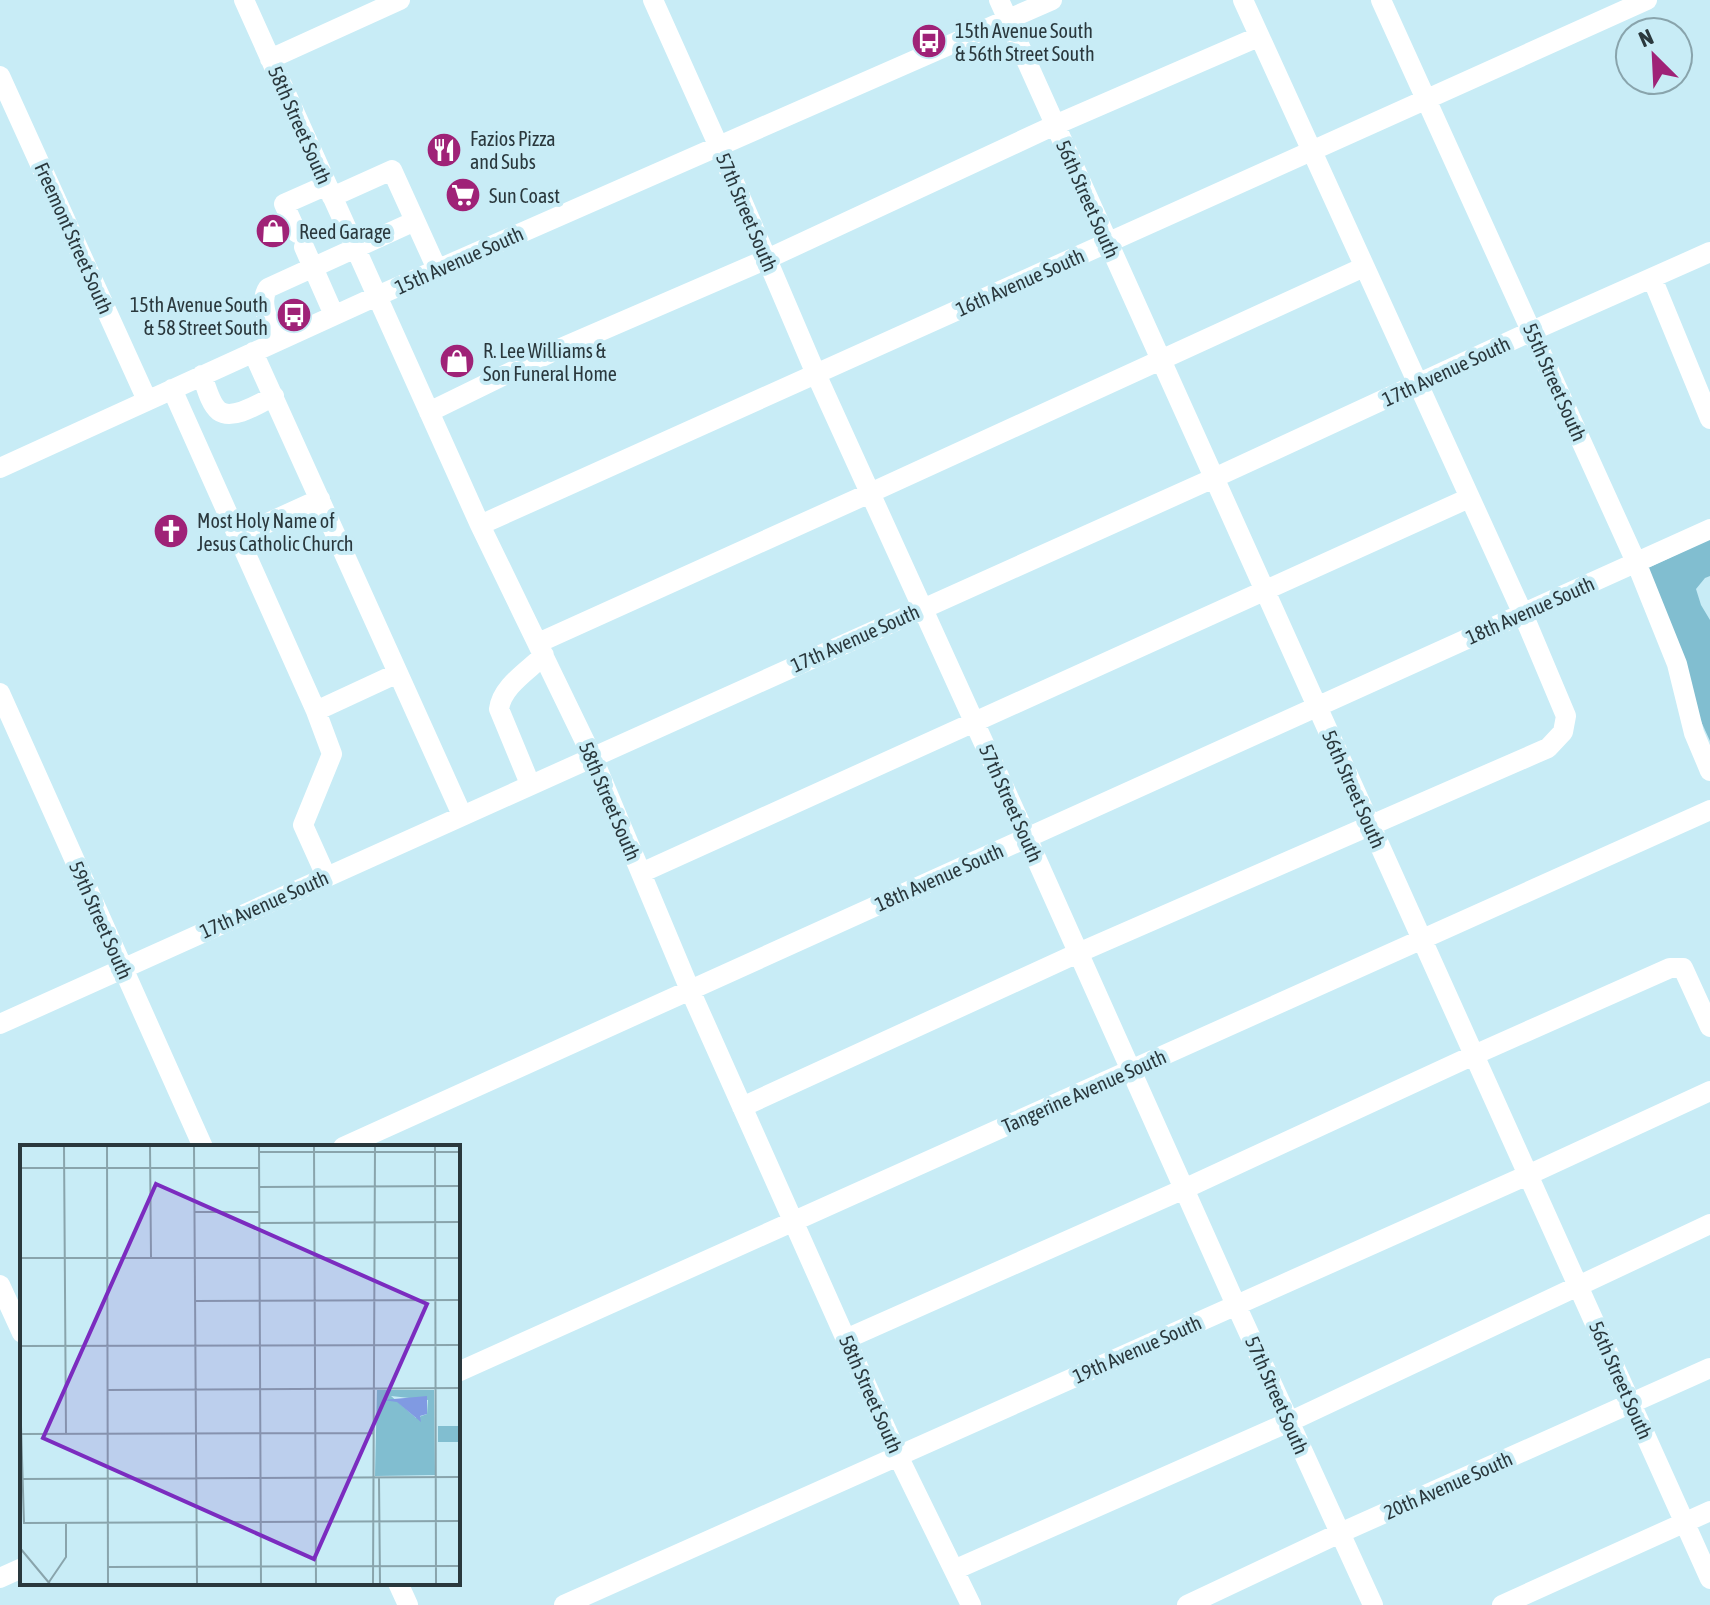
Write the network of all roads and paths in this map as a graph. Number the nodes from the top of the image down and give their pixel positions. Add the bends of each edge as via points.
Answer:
1 (244, 0) edge
2 (400, 0) edge
3 (653, 0) edge
4 (999, 0) edge
5 (1052, 0) edge
6 (1243, 0) edge
7 (1381, 0) edge
8 (1647, 0) edge
9 (1007, 20) junction
10 (1258, 37) junction
11 (270, 59) junction
12 (0, 76) edge
13 (1427, 99) junction
14 (1055, 125) junction
15 (719, 147) junction
16 (1311, 151) junction
17 (330, 191) junction
18 (415, 221) junction
19 (1108, 242) junction
20 (355, 248) junction
21 (1710, 252) edge
22 (767, 259) junction
23 (313, 267) junction
24 (1364, 267) junction
25 (437, 269) junction
26 (1652, 278) junction
27 (377, 296) junction
28 (334, 315) junction
29 (1532, 331) junction
30 (277, 341) junction
31 (253, 352) junction
32 (1160, 359) junction
33 (816, 374) junction
34 (202, 375) junction
35 (1417, 384) junction
36 (172, 389) junction
37 (1705, 391) edge
38 (274, 396) junction
39 (147, 400) junction
40 (429, 412) junction
41 (1710, 419) edge
42 (0, 468) edge
43 (1214, 478) junction
44 (870, 493) junction
45 (1469, 498) junction
46 (320, 499) junction
47 (480, 525) junction
48 (1710, 529) edge
49 (239, 536) junction
50 (1636, 562) junction
51 (1265, 591) junction
52 (922, 608) junction
53 (1523, 614) junction
54 (541, 649) junction
55 (398, 673) junction
56 (0, 693) edge
57 (1317, 706) junction
58 (316, 711) junction
59 (975, 722) junction
60 (592, 756) junction
61 (1710, 771) edge
62 (530, 784) junction
63 (1710, 810) edge
64 (462, 815) junction
65 (1370, 825) junction
66 (1027, 838) junction
67 (641, 873) junction
68 (326, 876) junction
69 (1422, 939) junction
70 (1078, 953) junction
71 (122, 968) junction
72 (690, 990) junction
73 (0, 1024) edge
74 (1710, 1027) edge
75 (1474, 1055) junction
76 (1130, 1070) junction
77 (1710, 1091) edge
78 (742, 1107) junction
79 (202, 1145) edge
80 (347, 1145) edge
81 (1528, 1175) junction
82 (1184, 1189) junction
83 (794, 1221) junction
84 (1710, 1224) edge
85 (0, 1285) edge
86 (1578, 1287) junction
87 (1236, 1305) junction
88 (20, 1329) edge
89 (846, 1339) junction
90 (1710, 1368) edge
91 (460, 1371) edge
92 (1631, 1403) junction
93 (1289, 1422) junction
94 (898, 1456) junction
95 (1710, 1511) edge
96 (1684, 1522) junction
97 (1340, 1533) junction
98 (20, 1569) edge
99 (954, 1570) junction
100 (0, 1578) edge
101 (1710, 1579) edge
102 (399, 1585) edge
103 (408, 1605) edge
104 (564, 1605) edge
105 (971, 1605) edge
106 (1187, 1605) edge
107 (1373, 1605) edge
108 (1502, 1605) edge

1 - 11 street, 58th Street South
2 - 11 street
3 - 15 street, 57th Street South
4 - 9 street, 56th Street South
5 - 9 street, 15th Avenue South
6 - 10 street
7 - 13 street, 55th Street South
8 - 13 street, 16th Avenue South
9 - 14 street, 56th Street South
9 - 15 street, 15th Avenue South
10 - 14 street
10 - 16 street
11 - 17 street, 58th Street South
12 - 39 street, Freemont Street South
13 - 16 street, 16th Avenue South
13 - 29 street, 55th Street South
14 - 19 street, 56th Street South
14 - 22 street
15 - 22 street, 57th Street South
15 - 25 street, 15th Avenue South
16 - 19 street, 16th Avenue South
16 - 24 street
17 - 18 street via 392,170
17 - 20 street, 58th Street South
17 - 23 street via 284,204
18 - 20 street
18 - 25 street
19 - 32 street, 56th Street South
19 - 33 street, 16th Avenue South
20 - 23 street
20 - 27 street, 58th Street South
21 - 26 street, 17th Avenue South
22 - 33 street, 57th Street South
22 - 40 street
23 - 28 street
23 - 30 street via 264,294
24 - 32 street
24 - 35 street
25 - 27 street, 15th Avenue South
26 - 29 street, 17th Avenue South
26 - 37 street
27 - 28 street, 15th Avenue South
27 - 40 street, 58th Street South
28 - 30 street, 15th Avenue South
29 - 35 street, 17th Avenue South
29 - 50 street, 55th Street South
30 - 31 street, 15th Avenue South
31 - 34 street, 15th Avenue South
31 - 38 street
32 - 43 street, 56th Street South
32 - 44 street
33 - 44 street, 57th Street South
33 - 47 street, 16th Avenue South
34 - 36 street, 15th Avenue South
34 - 38 street via 213,403 229,414
35 - 43 street, 17th Avenue South
35 - 45 street
36 - 39 street, 15th Avenue South
36 - 49 street
37 - 41 street
38 - 46 street
39 - 42 street, 15th Avenue South
40 - 47 street, 58th Street South
43 - 51 street, 56th Street South
43 - 52 street, 17th Avenue South
44 - 52 street, 57th Street South
44 - 54 street
45 - 51 street
45 - 53 street
46 - 49 street
46 - 55 street
47 - 54 street, 58th Street South
48 - 50 street, 18th Avenue South
49 - 58 street
50 - 53 street, 18th Avenue South
50 - 61 street, 55th Street South via 1677,664 1694,733
51 - 57 street, 56th Street South
51 - 59 street
52 - 59 street, 57th Street South
52 - 60 street, 17th Avenue South
53 - 57 street, 18th Avenue South
53 - 65 street via 1566,716 1563,732 1548,748
54 - 60 street, 58th Street South
54 - 62 street via 500,700 499,709
55 - 58 street
55 - 64 street
56 - 71 street, 59th Street South
57 - 65 street, 56th Street South
57 - 66 street, 18th Avenue South
58 - 68 street via 332,754 303,825
59 - 66 street, 57th Street South
59 - 67 street
60 - 62 street, 17th Avenue South
60 - 67 street, 58th Street South
62 - 64 street, 17th Avenue South
63 - 69 street, Tangerine Avenue South
64 - 68 street, 17th Avenue South
65 - 69 street, 56th Street South
65 - 70 street
66 - 70 street, 57th Street South
66 - 72 street, 18th Avenue South
67 - 72 street, 58th Street South
68 - 71 street, 17th Avenue South
69 - 75 street, 56th Street South
69 - 76 street, Tangerine Avenue South
70 - 76 street, 57th Street South
70 - 78 street
71 - 73 street, 17th Avenue South
71 - 79 street, 59th Street South
72 - 78 street, 58th Street South
72 - 80 street, 18th Avenue South
74 - 75 street via 1683,968 1670,968
75 - 81 street, 56th Street South
75 - 82 street
76 - 82 street, 57th Street South
76 - 83 street, Tangerine Avenue South
77 - 81 street, 19th Avenue South
78 - 83 street, 58th Street South
81 - 86 street, 56th Street South
81 - 87 street, 19th Avenue South
82 - 87 street, 57th Street South
82 - 89 street
83 - 89 street, 58th Street South
83 - 91 street, Tangerine Avenue South
84 - 86 street
85 - 88 street
86 - 92 street, 56th Street South
86 - 93 street
87 - 93 street, 57th Street South
87 - 94 street, 19th Avenue South
89 - 94 street, 58th Street South
90 - 92 street, 20th Avenue South
92 - 96 street, 56th Street South
92 - 97 street, 20th Avenue South
93 - 97 street, 57th Street South
93 - 99 street
94 - 99 street, 58th Street South
94 - 104 street, 19th Avenue South
95 - 96 street
96 - 101 street, 56th Street South
96 - 108 street
97 - 106 street, 20th Avenue South
97 - 107 street, 57th Street South
98 - 100 street
99 - 105 street, 58th Street South
102 - 103 street

